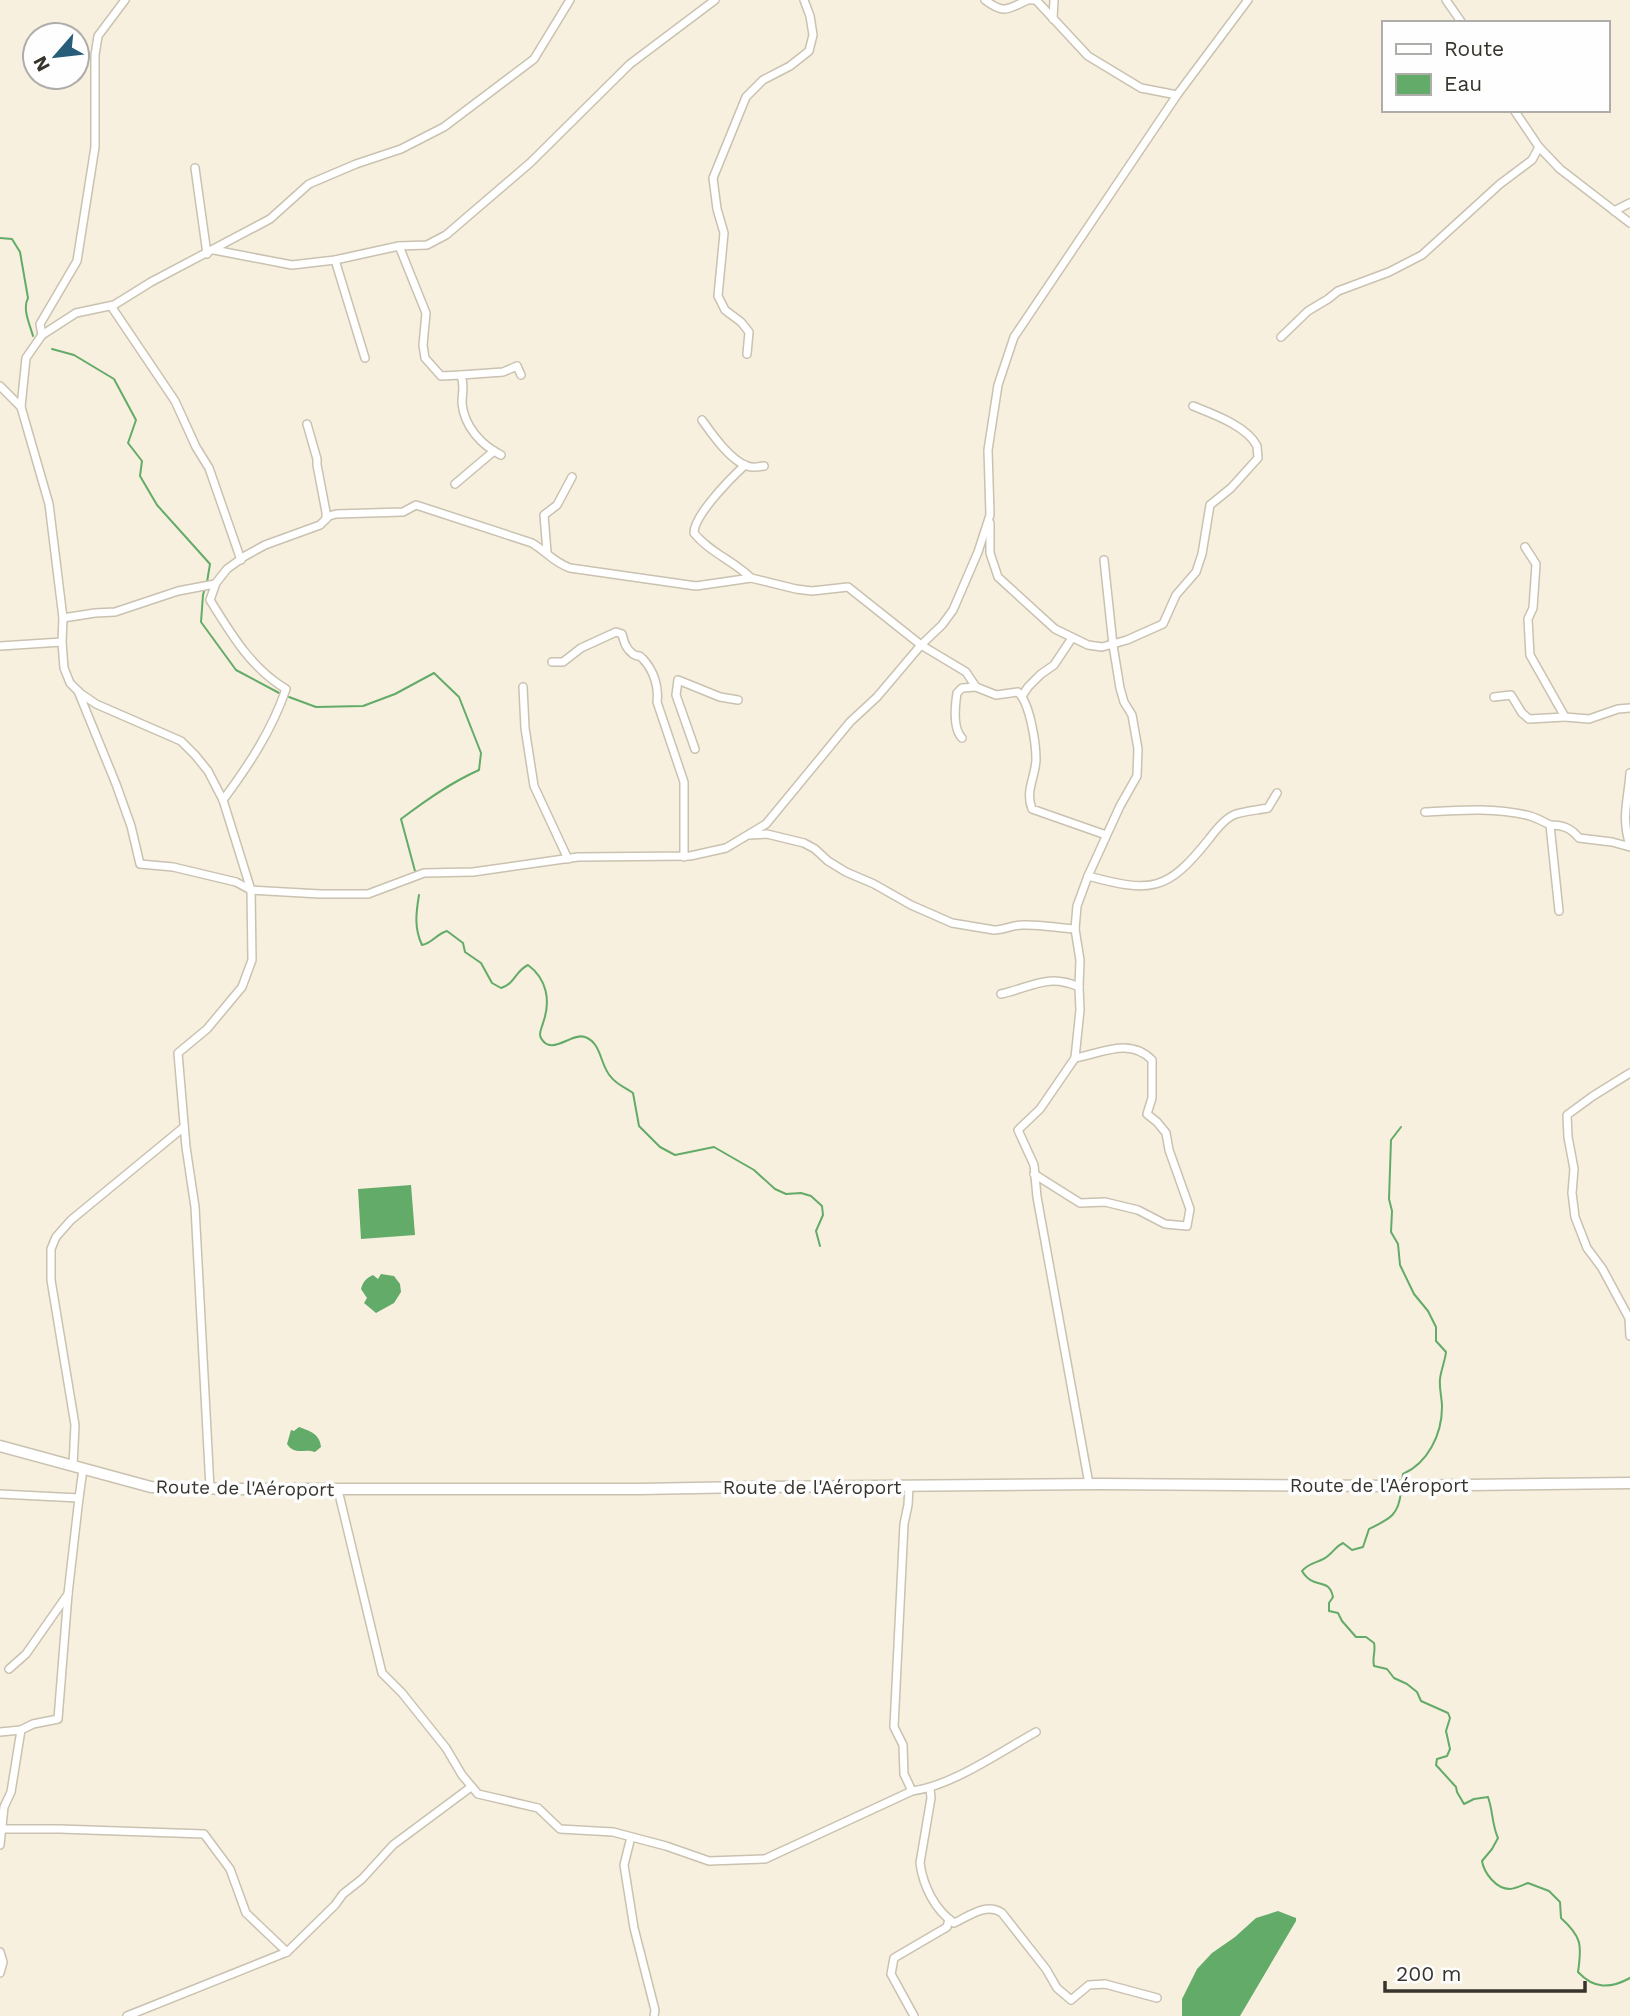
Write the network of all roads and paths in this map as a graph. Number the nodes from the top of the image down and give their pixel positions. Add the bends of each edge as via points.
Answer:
1 (125, 0) edge
2 (570, 0) edge
3 (715, 0) edge
4 (804, 0) edge
5 (985, 0) edge
6 (1030, 0) edge
7 (1054, 0) edge
8 (1248, 0) edge
9 (1446, 0) edge
10 (1053, 19) junction
11 (1461, 21) edge
12 (1177, 95) junction
13 (1515, 112) edge
14 (1539, 147) junction
15 (195, 168) dead end
16 (1630, 203) edge
17 (1614, 211) junction
18 (1630, 223) edge
19 (399, 246) junction
20 (210, 252) junction
21 (335, 260) junction
22 (111, 306) junction
23 (42, 335) junction
24 (1282, 337) dead end
25 (747, 354) dead end
26 (365, 358) dead end
27 (461, 375) junction
28 (521, 375) dead end
29 (0, 386) edge
30 (1193, 406) dead end
31 (21, 407) junction
32 (702, 420) dead end
33 (307, 424) dead end
34 (745, 465) junction
35 (764, 466) dead end
36 (572, 477) dead end
37 (455, 484) dead end
38 (990, 515) junction
39 (326, 519) junction
40 (1525, 547) dead end
41 (547, 552) junction
42 (241, 560) junction
43 (1104, 560) dead end
44 (751, 578) junction
45 (215, 584) junction
46 (63, 618) junction
47 (1072, 638) junction
48 (62, 642) junction
49 (921, 645) junction
50 (1113, 645) junction
51 (0, 646) edge
52 (552, 662) dead end
53 (523, 687) dead end
54 (976, 687) junction
55 (78, 691) junction
56 (659, 691) junction
57 (677, 695) junction
58 (1022, 696) junction
59 (1494, 697) dead end
60 (737, 700) dead end
61 (1630, 708) edge
62 (1564, 717) junction
63 (962, 738) dead end
64 (695, 749) dead end
65 (1630, 773) edge
66 (1277, 793) dead end
67 (223, 800) junction
68 (1425, 812) dead end
69 (1550, 825) junction
70 (749, 835) junction
71 (1106, 835) junction
72 (1630, 847) edge
73 (684, 856) junction
74 (568, 859) junction
75 (1088, 876) junction
76 (251, 890) junction
77 (1559, 911) dead end
78 (1074, 929) junction
79 (1079, 987) junction
80 (1001, 994) dead end
81 (1075, 1058) junction
82 (1630, 1073) edge
83 (184, 1127) junction
84 (1034, 1174) junction
85 (1630, 1336) edge
86 (0, 1446) edge
87 (78, 1468) junction
88 (1630, 1483) edge
89 (1089, 1484) junction
90 (210, 1488) junction
91 (338, 1490) junction
92 (909, 1490) junction
93 (0, 1494) edge
94 (79, 1498) junction
95 (68, 1594) junction
96 (9, 1669) dead end
97 (21, 1730) junction
98 (0, 1732) edge
99 (1036, 1732) dead end
100 (471, 1787) junction
101 (930, 1789) junction
102 (912, 1791) junction
103 (1, 1829) edge
104 (631, 1837) junction
105 (0, 1845) edge
106 (949, 1919) junction
107 (0, 1952) edge
108 (287, 1952) junction
109 (0, 1973) edge
110 (1157, 1998) dead end
111 (127, 2016) edge
112 (654, 2016) edge
113 (914, 2016) edge

1 - 23 street via 98,36 95,146 76,261 40,324
2 - 20 street via 534,59 444,127 401,149 309,184 270,219
3 - 19 street via 630,64 530,163 446,235 427,245
4 - 25 street via 813,35 809,51 763,79 746,97 713,178 724,233 718,296 725,310 749,332
5 - 6 street via 1004,10
6 - 10 street via 1036,0
7 - 10 street
8 - 12 street
9 - 11 street
10 - 12 street via 1088,56 1112,72 1141,88
12 - 38 street via 1014,337 998,384 988,450
13 - 14 street
14 - 17 street
14 - 24 street via 1532,160 1422,255 1338,291 1308,311
15 - 20 street
16 - 17 street
17 - 18 street
19 - 21 street
19 - 27 street via 426,313 425,358 441,376
20 - 21 street via 292,265
20 - 22 street
21 - 26 street
22 - 23 street via 76,313
22 - 42 street via 181,412 209,468
23 - 31 street via 26,358
27 - 28 street via 503,372 517,366
27 - 37 street via 468,425 498,453
29 - 31 street
30 - 50 street via 1242,430 1257,447 1258,458 1210,505 1196,572 1176,596 1163,624
31 - 46 street via 49,504
32 - 34 street
33 - 39 street
34 - 35 street
34 - 44 street via 711,501 694,533
36 - 41 street via 556,505 544,515
38 - 47 street via 990,553 998,577 1055,629
38 - 49 street via 953,610
39 - 41 street via 336,514 403,512 416,505
39 - 42 street
40 - 62 street via 1536,564 1528,619 1530,655
41 - 44 street via 558,564 570,568 696,586
42 - 45 street
43 - 50 street
44 - 49 street via 813,591 848,587
45 - 46 street via 115,612
45 - 67 street via 210,600 238,645 286,689 255,756
46 - 48 street
47 - 50 street via 1088,645
47 - 58 street via 1054,665
48 - 51 street
48 - 55 street via 64,668
49 - 54 street via 966,672
49 - 70 street via 766,824
50 - 71 street via 1138,749 1137,776
52 - 56 street via 563,662 580,648 615,632 622,634 633,654 641,656
53 - 74 street via 534,786
54 - 58 street via 996,695 1018,692
54 - 63 street via 957,693 956,721
55 - 67 street via 96,704 181,741 208,771
55 - 76 street via 116,784 140,864 183,869
56 - 57 street
56 - 73 street via 657,702 684,782
57 - 60 street via 678,681
57 - 64 street
58 - 71 street via 1033,735 1035,761 1028,799 1032,809
59 - 62 street via 1511,695 1529,719
61 - 62 street via 1589,719
65 - 72 street via 1625,828
66 - 75 street via 1268,808 1235,814 1172,878 1156,885 1123,885
67 - 76 street
68 - 69 street via 1510,812
69 - 72 street via 1561,825 1579,838
69 - 77 street
70 - 73 street via 726,848
70 - 78 street via 767,834 804,843 846,872 952,923 994,930 1017,925
71 - 75 street
73 - 74 street
74 - 76 street via 473,872 424,873 368,894
75 - 78 street
76 - 83 street via 252,960 242,987 208,1029 178,1053
78 - 79 street
79 - 80 street via 1052,980
79 - 81 street
81 - 84 street via 1040,1109 1018,1130
81 - 84 street via 1133,1048 1152,1060 1152,1098 1147,1114 1166,1133 1190,1209 1187,1226 1165,1224 1138,1210 1104,1202 1080,1203
82 - 85 street via 1567,1115 1575,1217 1587,1248 1629,1318
83 - 87 street via 71,1220 55,1237 51,1249 51,1280
83 - 90 street via 195,1208
84 - 89 street
86 - 87 main road, Route de l'Aéroport
87 - 90 main road, Route de l'Aéroport via 151,1487
87 - 94 street
88 - 89 main road, Route de l'Aéroport
89 - 92 main road, Route de l'Aéroport
90 - 91 main road, Route de l'Aéroport
91 - 92 main road, Route de l'Aéroport
91 - 100 street via 382,1673 446,1748
92 - 102 street via 894,1727 903,1745 904,1774
93 - 94 street
94 - 95 street
95 - 96 street via 26,1654
95 - 97 street via 58,1719
97 - 98 street
97 - 103 street
99 - 101 street
100 - 104 street via 478,1794 538,1808 560,1829
100 - 108 street via 393,1845
101 - 102 street
101 - 106 street via 920,1863 933,1900
102 - 104 street via 765,1858 709,1861
103 - 105 street
103 - 108 street via 204,1834 230,1868 246,1913
104 - 112 street via 624,1864
106 - 110 street via 954,1923 995,1908 1071,2000 1088,1985 1105,1984
106 - 113 street via 947,1927 894,1958 891,1974
107 - 109 street
108 - 111 street

